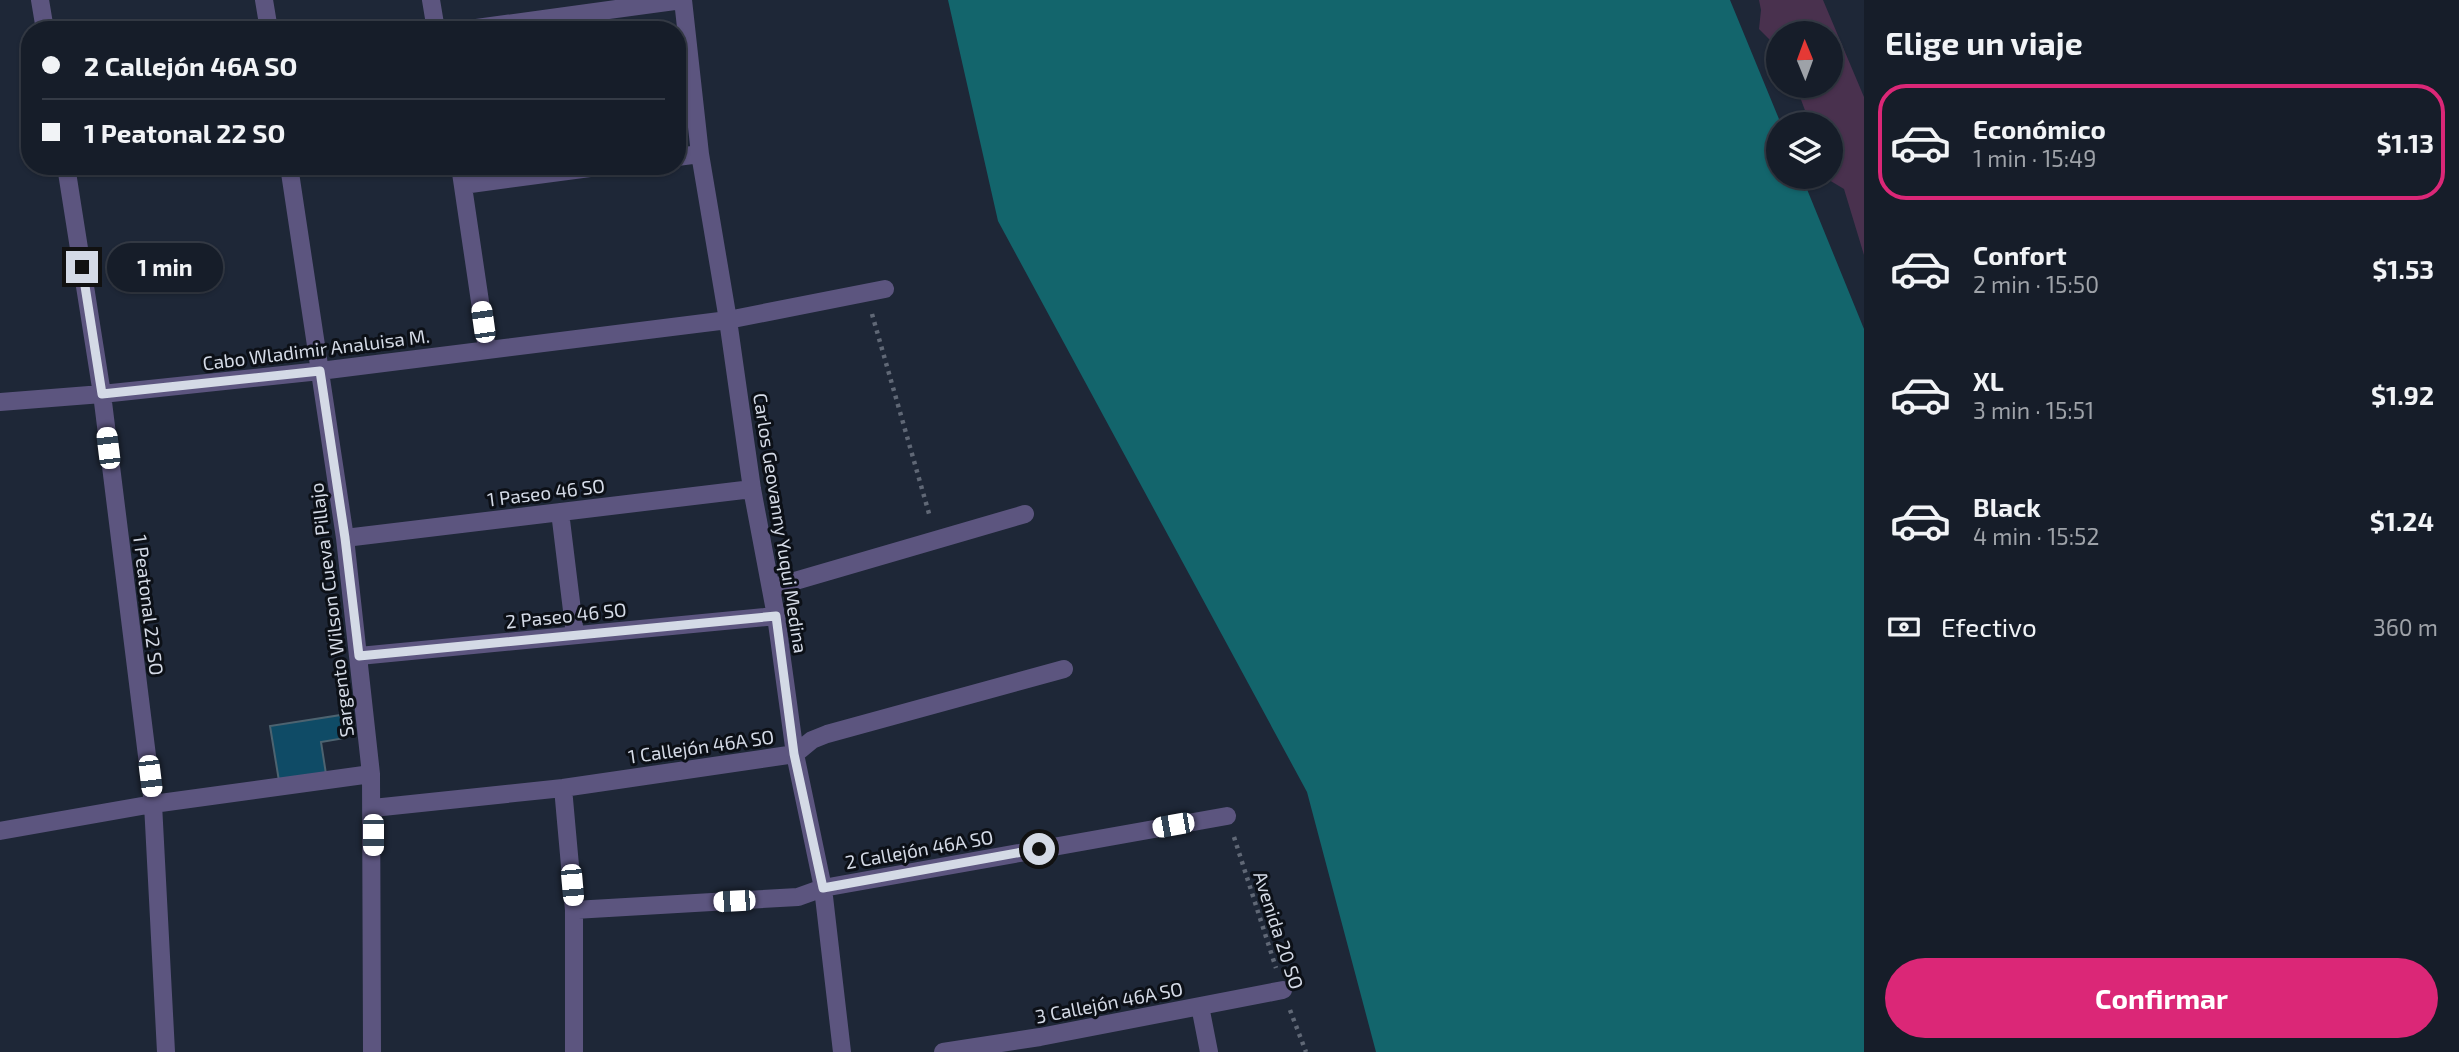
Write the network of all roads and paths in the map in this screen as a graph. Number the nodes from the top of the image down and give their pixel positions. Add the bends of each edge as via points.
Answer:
1 (40, 0) edge
2 (264, 0) edge
3 (431, 0) edge
4 (682, 0) edge
5 (44, 21) edge
6 (268, 21) edge
7 (434, 21) edge
8 (528, 21) edge
9 (685, 21) edge
10 (686, 32) edge
11 (701, 154) junction
12 (686, 156) edge
13 (67, 175) edge
14 (290, 175) edge
15 (461, 175) edge
16 (538, 175) edge
17 (463, 185) junction
18 (885, 289) dead end
19 (866, 293) junction
20 (728, 320) junction
21 (487, 349) junction
22 (320, 371) junction
23 (102, 394) junction
24 (0, 401) edge
25 (751, 489) junction
26 (561, 512) junction
27 (1025, 514) dead end
28 (345, 538) junction
29 (937, 541) junction
30 (771, 588) junction
31 (776, 616) junction
32 (575, 635) junction
33 (359, 656) junction
34 (1064, 669) dead end
35 (794, 754) junction
36 (371, 774) junction
37 (563, 788) junction
38 (153, 804) junction
39 (373, 808) junction
40 (1227, 816) joint
41 (0, 831) edge
42 (823, 888) junction
43 (574, 909) junction
44 (1283, 990) junction
45 (1200, 1006) junction
46 (1041, 1044) edge
47 (166, 1052) edge
48 (372, 1052) edge
49 (574, 1052) edge
50 (842, 1052) edge
51 (943, 1052) edge
52 (1209, 1052) edge
53 (1306, 1052) edge

1 - 5 street
2 - 6 street
3 - 7 street
4 - 8 street
4 - 9 street, Carlos Geovanny Yuqui Medina
10 - 11 street, Carlos Geovanny Yuqui Medina
11 - 12 street
11 - 20 street, Carlos Geovanny Yuqui Medina
13 - 23 street, 1 Peatonal 22 SO
14 - 22 street, Sargento Wilson Cueva Pillajo
15 - 17 street
16 - 17 street
17 - 21 street
18 - 19 street, Cabo Wladimir Analuisa M.
19 - 20 street, Cabo Wladimir Analuisa M.
19 - 29 path
20 - 21 street, Cabo Wladimir Analuisa M.
20 - 25 street, Carlos Geovanny Yuqui Medina
21 - 22 street, Cabo Wladimir Analuisa M.
22 - 23 street, Cabo Wladimir Analuisa M.
22 - 28 street, Sargento Wilson Cueva Pillajo
23 - 24 street, Cabo Wladimir Analuisa M.
23 - 38 street, 1 Peatonal 22 SO
25 - 26 street, 1 Paseo 46 SO
25 - 30 street, Carlos Geovanny Yuqui Medina
26 - 28 street, 1 Paseo 46 SO
26 - 32 street
27 - 29 street
28 - 33 street, Sargento Wilson Cueva Pillajo
29 - 30 street
30 - 31 street, Carlos Geovanny Yuqui Medina
31 - 32 street, 2 Paseo 46 SO
31 - 35 street, Carlos Geovanny Yuqui Medina
32 - 33 street, 2 Paseo 46 SO
33 - 36 street, Sargento Wilson Cueva Pillajo
34 - 35 street, 1 Callejón 46A SO via 827,734
35 - 37 street, 1 Callejón 46A SO
35 - 42 street, Carlos Geovanny Yuqui Medina
36 - 38 street
36 - 39 street, Sargento Wilson Cueva Pillajo
37 - 39 street, 1 Callejón 46A SO
37 - 43 street
38 - 41 street
38 - 47 street, 1 Peatonal 22 SO
39 - 48 street, Sargento Wilson Cueva Pillajo
40 - 42 street, 2 Callejón 46A SO
40 - 44 path, Avenida 20 SO
42 - 43 street, 2 Callejón 46A SO via 787,899
42 - 50 street, Carlos Geovanny Yuqui Medina
43 - 49 street
44 - 45 street, 3 Callejón 46A SO
44 - 53 path, Avenida 20 SO
45 - 46 street, 3 Callejón 46A SO
45 - 52 street
46 - 51 street, 3 Callejón 46A SO

